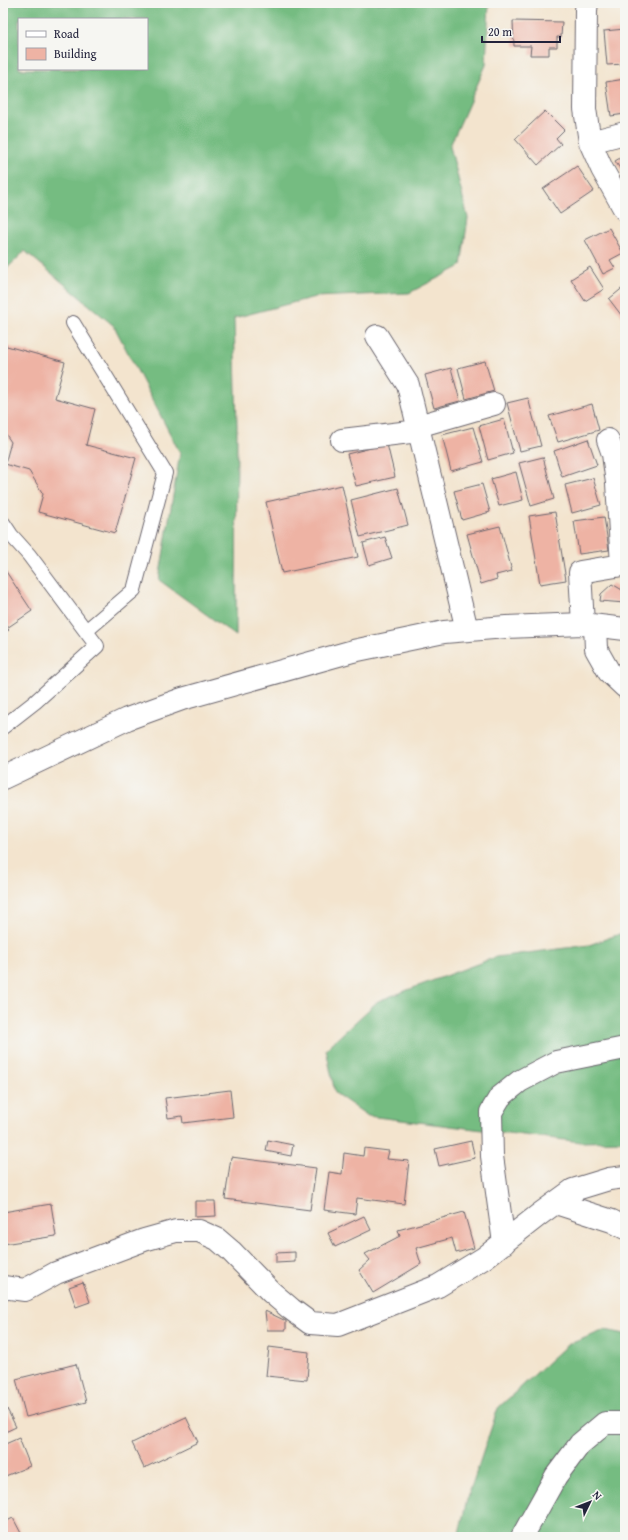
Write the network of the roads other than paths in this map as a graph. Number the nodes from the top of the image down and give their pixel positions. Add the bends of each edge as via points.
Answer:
1 (587, 3) edge
2 (625, 133) edge
3 (590, 142) junction
4 (625, 210) edge
5 (73, 322) dead end
6 (377, 336) dead end
7 (494, 404) dead end
8 (418, 429) junction
9 (342, 440) dead end
10 (608, 440) dead end
11 (3, 523) edge
12 (589, 625) junction
13 (625, 629) edge
14 (466, 630) junction
15 (86, 631) junction
16 (625, 687) edge
17 (3, 727) edge
18 (3, 778) edge
19 (625, 1048) edge
20 (625, 1178) edge
21 (556, 1203) junction
22 (625, 1228) edge
23 (504, 1243) junction
24 (3, 1287) edge
25 (625, 1423) edge
26 (522, 1537) edge

1 - 3 street via 585,109
2 - 3 street
3 - 4 street
5 - 15 lane via 165,473 134,590
6 - 8 street via 408,385
7 - 8 street
8 - 9 street
8 - 14 street
10 - 12 street via 613,454 617,483 622,565 580,572
11 - 15 lane
12 - 13 street
12 - 14 street via 506,626
12 - 16 street via 596,649 609,672
14 - 18 street via 444,632 353,652 182,698 127,719
15 - 17 lane via 97,646
19 - 23 street via 556,1062 520,1081 500,1097 491,1112 492,1156
20 - 21 street via 610,1179 573,1190
21 - 22 street via 612,1221
21 - 23 street
23 - 24 street via 438,1286 338,1325 310,1323 271,1292 217,1239 199,1231 176,1231 144,1240 56,1273 25,1290
25 - 26 street via 605,1423 580,1444 556,1476

